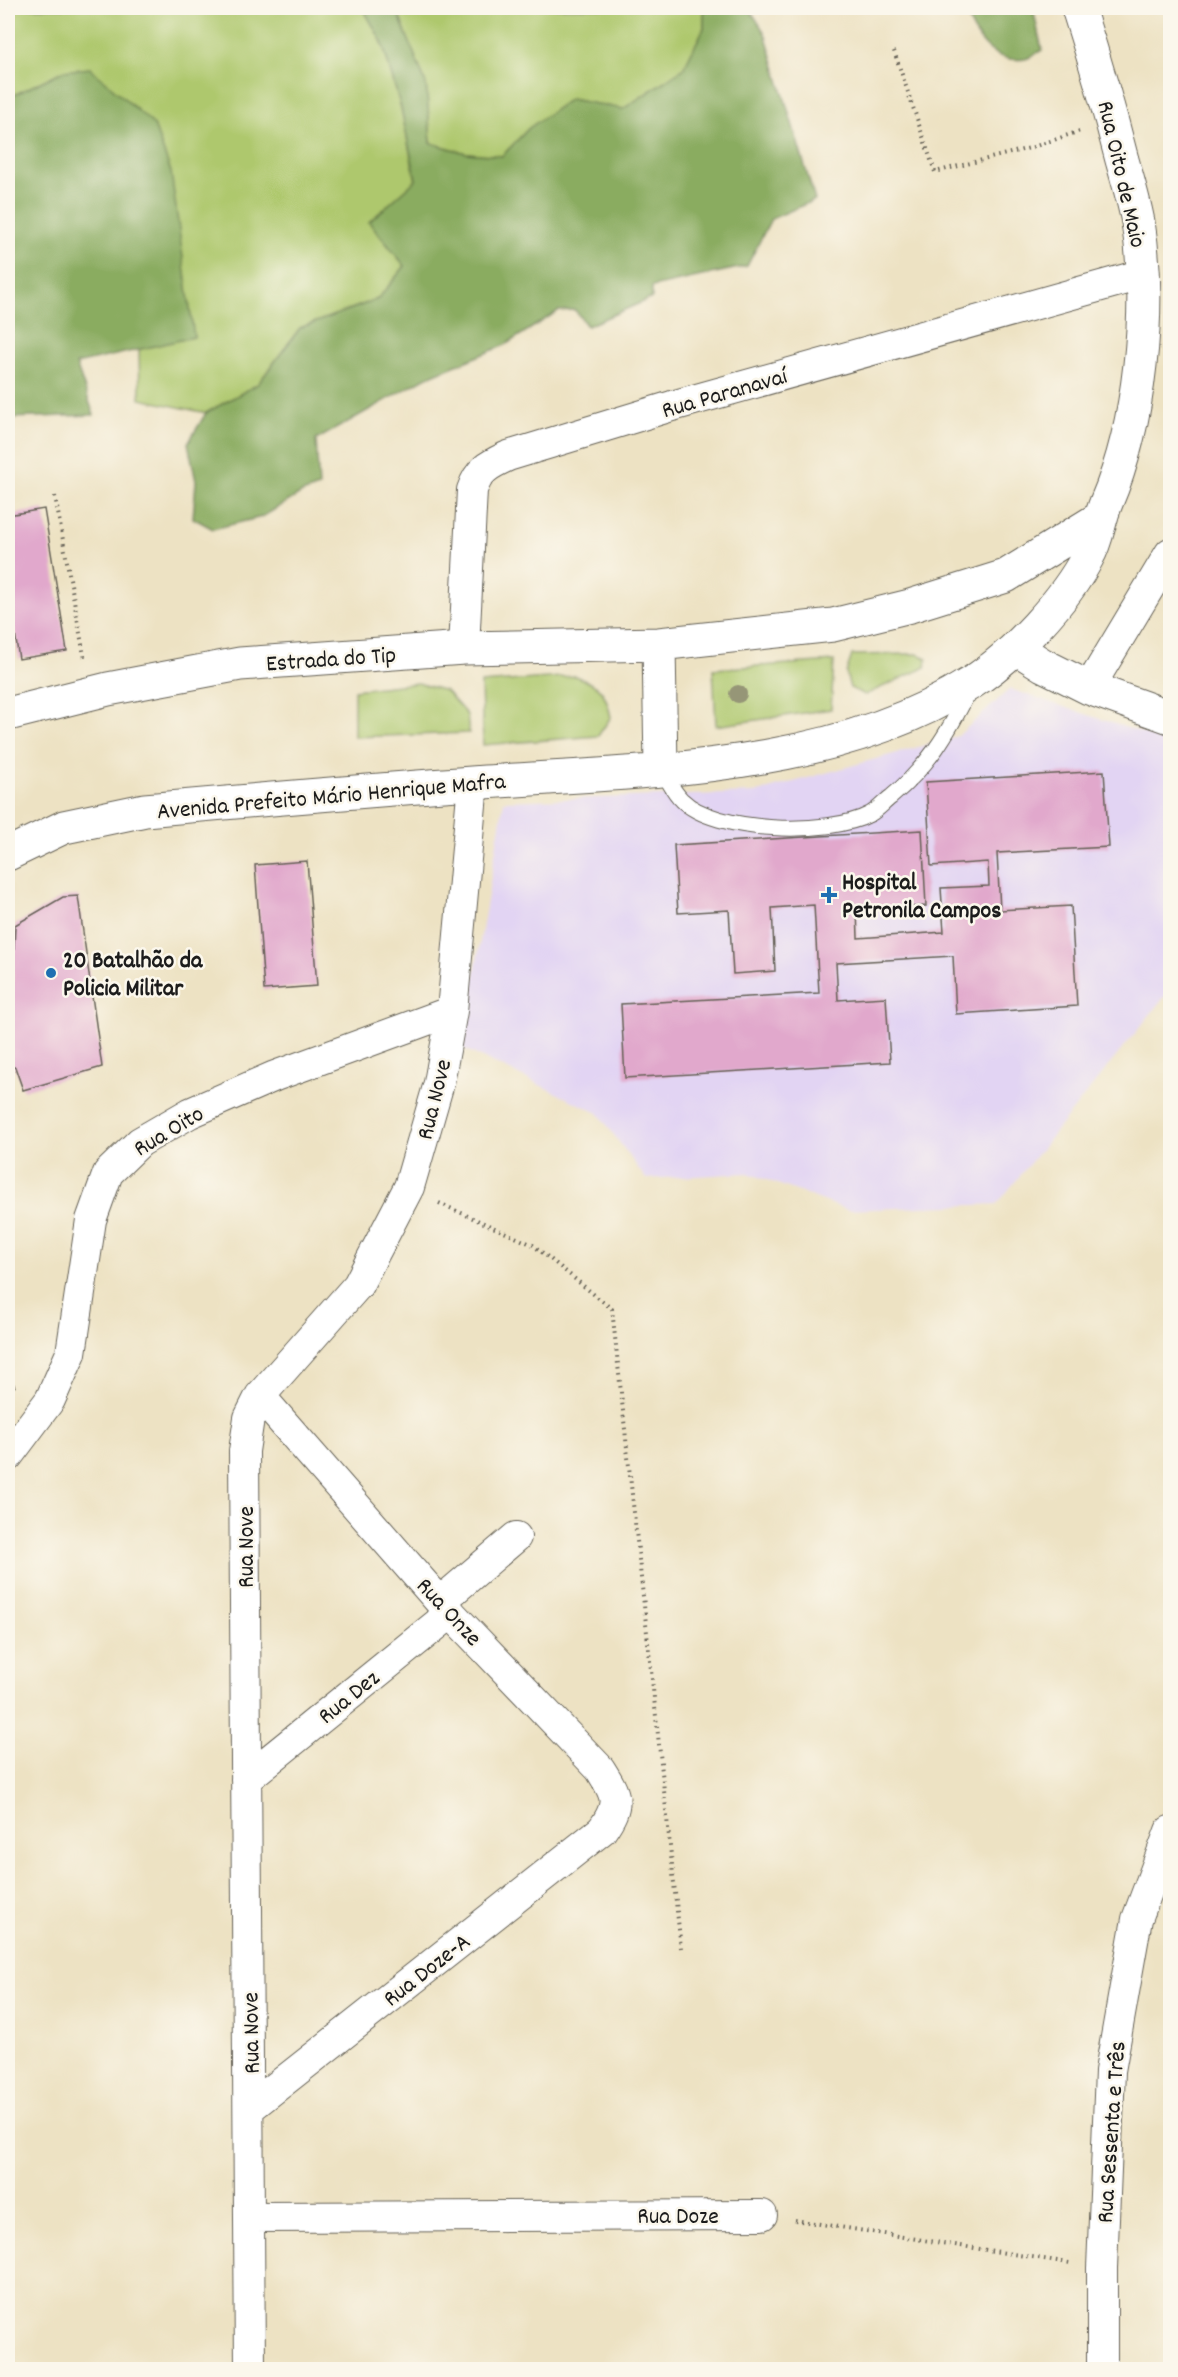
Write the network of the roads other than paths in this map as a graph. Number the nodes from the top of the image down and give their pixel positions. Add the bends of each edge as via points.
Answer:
1 (1078, 8) edge
2 (1144, 274) junction
3 (1100, 518) junction
4 (1170, 553) edge
5 (659, 644) junction
6 (464, 648) junction
7 (1016, 648) junction
8 (974, 681) junction
9 (1089, 688) junction
10 (8, 714) edge
11 (1170, 717) edge
12 (661, 769) junction
13 (473, 783) junction
14 (8, 854) edge
15 (452, 1011) junction
16 (260, 1396) junction
17 (8, 1456) edge
18 (516, 1537) dead end
19 (446, 1607) junction
20 (246, 1779) junction
21 (602, 1830) joint
22 (1170, 1831) edge
23 (251, 2107) junction
24 (762, 2215) road end
25 (250, 2217) junction
26 (250, 2370) edge
27 (1102, 2370) edge

1 - 2 street, Rua Oito de Maio via 1138,220
2 - 3 street, Rua Oito de Maio via 1136,390 1117,477
2 - 6 street, Rua Paranavaí via 672,406 508,456 488,466 476,476 472,490
3 - 5 street, Estrada do Tip via 1006,576 910,606 833,625
3 - 7 street, Rua Oito de Maio via 1090,554 1063,596
4 - 9 street
5 - 6 street, Estrada do Tip
5 - 12 street
6 - 10 street, Estrada do Tip via 240,664
7 - 8 street, Rua Oito de Maio
7 - 9 street
8 - 12 street, Avenida Prefeito Mário Henrique Mafra via 927,709 856,735 779,755
8 - 12 lane via 946,735 912,779 870,814 840,824 775,829 711,818 682,800
9 - 11 street
12 - 13 street, Avenida Prefeito Mário Henrique Mafra
13 - 14 street, Avenida Prefeito Mário Henrique Mafra via 145,810 64,827
13 - 15 street, Rua Nove
15 - 16 street, Rua Nove via 439,1083 409,1187 358,1286
15 - 17 street, Rua Oito via 275,1076 190,1113 140,1142 108,1173 91,1220 71,1353 50,1400
16 - 19 street, Rua Onze
16 - 20 street, Rua Nove via 249,1418 244,1451
18 - 19 street, Rua Dez
19 - 20 street, Rua Dez
19 - 21 street, Rua Onze via 600,1768 615,1800 613,1815
20 - 23 street, Rua Nove
21 - 23 street, Rua Doze-A
22 - 27 street, Rua Sessenta e Três via 1137,1919 1110,2071
23 - 25 street, Rua Nove
24 - 25 street, Rua Doze
25 - 26 street, Rua Nove

